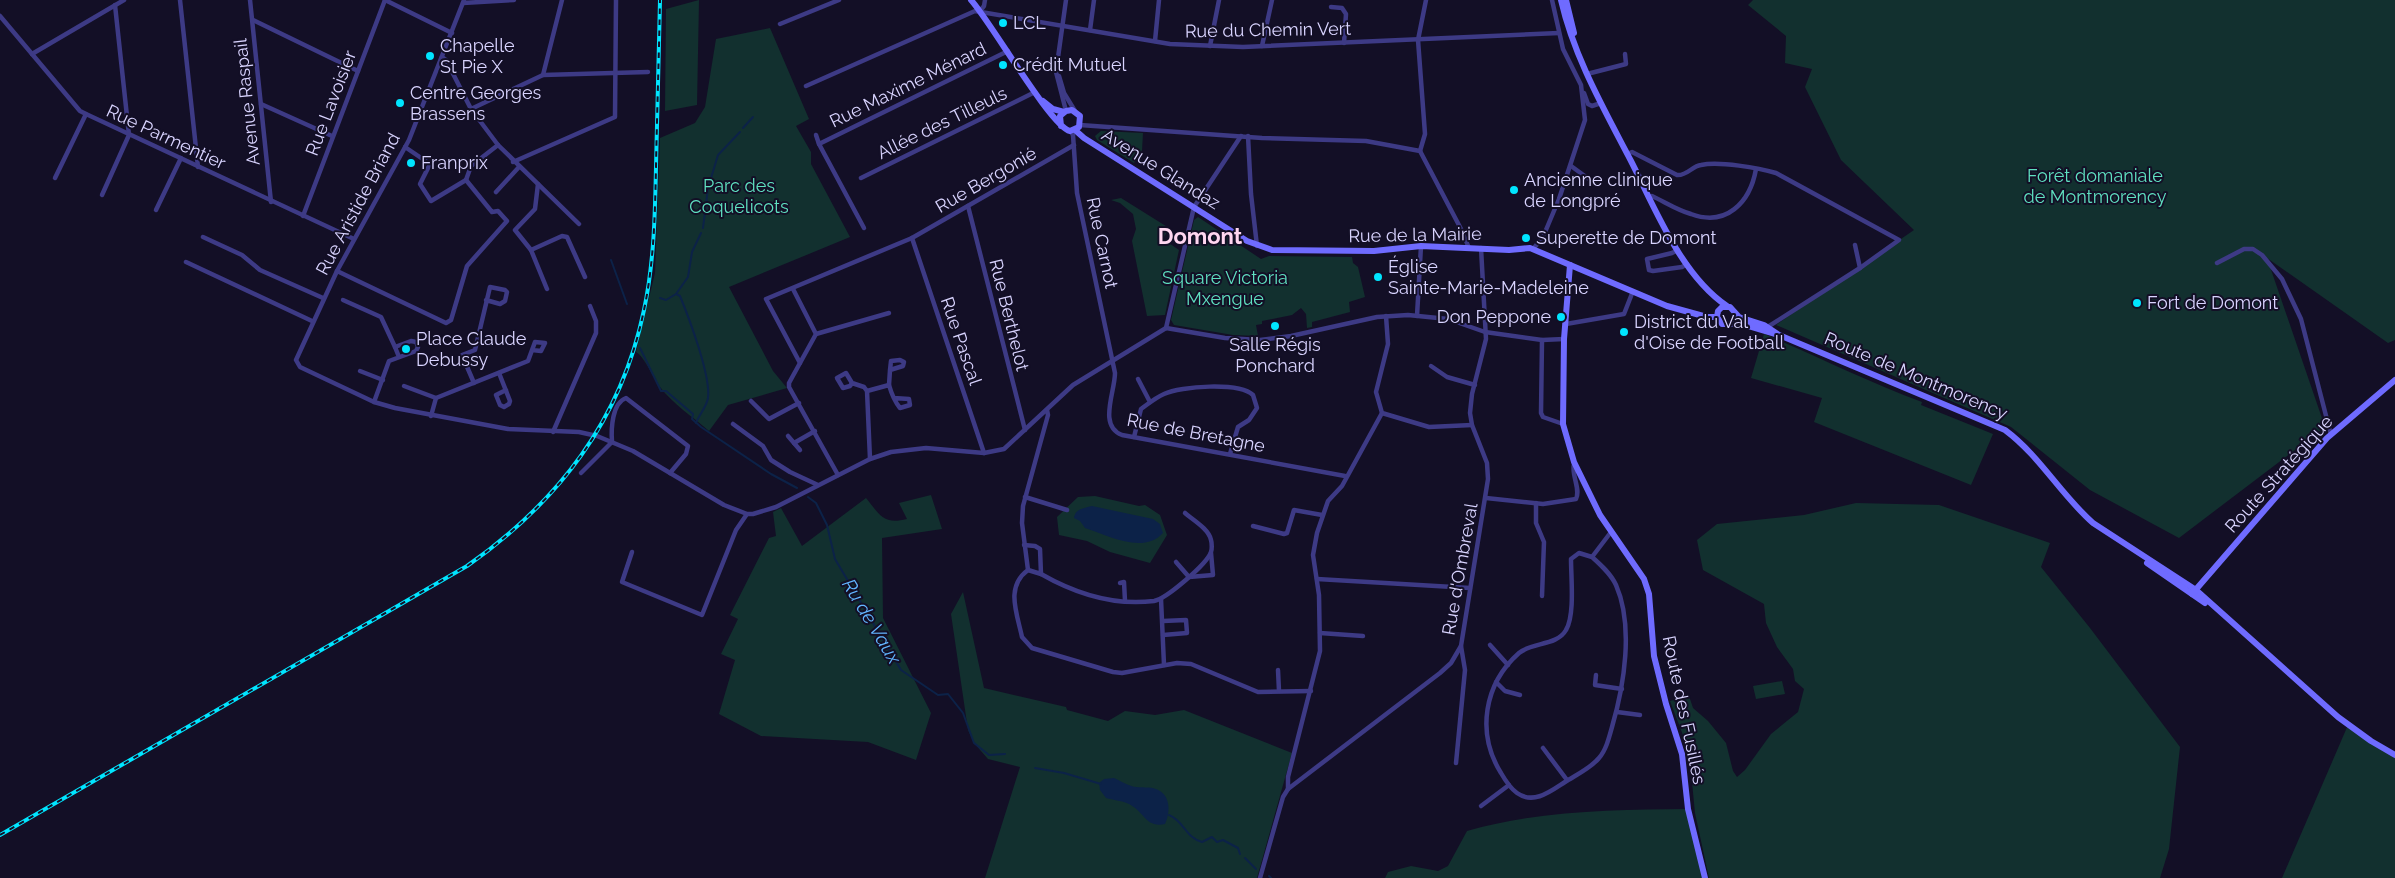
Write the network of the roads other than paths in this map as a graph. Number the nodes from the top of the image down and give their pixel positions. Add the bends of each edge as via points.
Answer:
1 (124, 0) edge
2 (180, 0) edge
3 (250, 0) edge
4 (385, 0) edge
5 (514, 0) edge
6 (562, 0) edge
7 (616, 0) edge
8 (839, 0) edge
9 (971, 0) edge
10 (985, 0) edge
11 (1066, 0) edge
12 (1094, 0) edge
13 (1159, 0) edge
14 (1220, 0) edge
15 (1272, 0) edge
16 (1426, 0) edge
17 (1550, 0) edge
18 (1561, 0) edge
19 (1566, 0) edge
20 (464, 1) edge
21 (115, 5) junction
22 (1331, 7) dead end
23 (980, 11) junction
24 (0, 16) edge
25 (253, 20) junction
26 (780, 24) dead end
27 (1062, 26) junction
28 (1090, 30) junction
29 (452, 33) junction
30 (1559, 33) junction
31 (1418, 40) junction
32 (1154, 42) junction
33 (1344, 43) junction
34 (1210, 46) junction
35 (1262, 46) junction
36 (1008, 51) junction
37 (32, 54) junction
38 (1625, 54) dead end
39 (442, 57) junction
40 (1057, 60) junction
41 (1581, 61) junction
42 (358, 71) junction
43 (648, 72) dead end
44 (616, 73) junction
45 (1587, 74) junction
46 (543, 75) junction
47 (1581, 85) junction
48 (806, 86) dead end
49 (1037, 95) junction
50 (1601, 102) junction
51 (261, 104) junction
52 (471, 110) junction
53 (1065, 111) junction
54 (1076, 111) junction
55 (86, 114) junction
56 (1061, 126) junction
57 (1075, 129) junction
58 (129, 135) junction
59 (816, 135) dead end
60 (332, 136) junction
61 (1241, 136) junction
62 (1248, 136) junction
63 (819, 144) junction
64 (498, 145) junction
65 (1074, 145) junction
66 (406, 147) junction
67 (1420, 151) junction
68 (1627, 154) junction
69 (181, 158) junction
70 (513, 162) junction
71 (1571, 166) junction
72 (198, 167) junction
73 (519, 168) junction
74 (1756, 169) junction
75 (55, 178) dead end
76 (861, 178) dead end
77 (466, 180) junction
78 (1593, 182) dead end
79 (538, 184) junction
80 (496, 192) dead end
81 (102, 195) dead end
82 (1650, 197) junction
83 (271, 202) junction
84 (968, 206) junction
85 (1194, 207) junction
86 (156, 210) dead end
87 (303, 216) junction
88 (579, 224) dead end
89 (864, 228) dead end
90 (203, 237) dead end
91 (912, 238) junction
92 (354, 239) junction
93 (1855, 245) dead end
94 (1257, 246) junction
95 (1420, 246) junction
96 (1469, 248) junction
97 (1481, 248) junction
98 (1533, 249) junction
99 (531, 250) junction
100 (1678, 250) junction
101 (186, 262) dead end
102 (1687, 264) junction
103 (2216, 264) dead end
104 (1570, 265) junction
105 (1860, 268) junction
106 (337, 271) junction
107 (585, 277) dead end
108 (547, 288) dead end
109 (793, 289) junction
110 (1633, 291) junction
111 (1717, 297) junction
112 (323, 298) junction
113 (343, 300) dead end
114 (486, 300) junction
115 (590, 306) dead end
116 (1727, 306) junction
117 (1719, 310) junction
118 (1734, 311) junction
119 (889, 313) dead end
120 (1386, 316) junction
121 (1417, 316) junction
122 (1717, 317) junction
123 (312, 321) junction
124 (1730, 323) junction
125 (1566, 324) junction
126 (1166, 328) junction
127 (1766, 328) junction
128 (1486, 332) junction
129 (816, 334) junction
130 (1564, 338) junction
131 (1542, 340) junction
132 (395, 347) junction
133 (532, 350) junction
134 (399, 357) junction
135 (1113, 360) junction
136 (800, 363) junction
137 (1431, 366) dead end
138 (890, 370) dead end
139 (360, 371) dead end
140 (498, 373) junction
141 (1138, 379) dead end
142 (383, 380) junction
143 (2395, 380) edge
144 (474, 383) junction
145 (852, 383) dead end
146 (889, 385) junction
147 (1475, 385) junction
148 (404, 386) dead end
149 (506, 390) dead end
150 (867, 391) junction
151 (436, 398) junction
152 (894, 398) dead end
153 (751, 401) dead end
154 (374, 402) junction
155 (1150, 402) junction
156 (799, 403) junction
157 (1047, 410) junction
158 (1382, 413) junction
159 (431, 416) junction
160 (733, 424) dead end
161 (1563, 424) junction
162 (1472, 425) junction
163 (1025, 430) junction
164 (553, 432) junction
165 (814, 432) junction
166 (2331, 435) junction
167 (788, 436) dead end
168 (1134, 437) junction
169 (612, 442) junction
170 (794, 443) junction
171 (800, 450) dead end
172 (984, 453) junction
173 (1230, 454) junction
174 (870, 459) junction
175 (1574, 462) junction
176 (581, 472) dead end
177 (670, 473) junction
178 (838, 475) junction
179 (1345, 476) junction
180 (818, 485) junction
181 (1025, 497) junction
182 (1486, 498) junction
183 (1536, 504) junction
184 (1067, 510) dead end
185 (1186, 513) dead end
186 (747, 514) junction
187 (1322, 515) junction
188 (1252, 526) dead end
189 (1610, 532) junction
190 (1024, 545) junction
191 (632, 552) dead end
192 (1211, 553) junction
193 (1592, 557) junction
194 (1176, 562) dead end
195 (1028, 570) junction
196 (1040, 574) junction
197 (1190, 576) junction
198 (1317, 580) junction
199 (1120, 583) dead end
200 (1470, 588) junction
201 (2194, 592) junction
202 (1542, 596) dead end
203 (1161, 599) junction
204 (1125, 601) junction
205 (1163, 621) junction
206 (1320, 633) junction
207 (1163, 635) junction
208 (1363, 636) dead end
209 (1490, 645) dead end
210 (1461, 646) junction
211 (1164, 665) junction
212 (1508, 665) junction
213 (1278, 670) dead end
214 (1596, 675) dead end
215 (1496, 682) junction
216 (1622, 689) junction
217 (1279, 691) junction
218 (1311, 691) junction
219 (1520, 696) dead end
220 (1617, 712) junction
221 (1640, 715) dead end
222 (1543, 748) dead end
223 (2395, 755) edge
224 (1456, 763) dead end
225 (1568, 780) junction
226 (1509, 785) junction
227 (1288, 789) junction
228 (1481, 806) dead end
229 (1260, 878) edge
230 (1705, 878) edge

1 - 21 street
2 - 72 street
3 - 25 street, Avenue Raspail
4 - 29 street
4 - 42 street, Rue Lavoisier
5 - 20 street
6 - 46 street
7 - 44 street
8 - 26 street
9 - 23 street
10 - 23 street
11 - 27 street
12 - 28 street
13 - 32 street
14 - 34 street
15 - 35 street
16 - 31 street
17 - 30 street
18 - 41 street
19 - 41 street
20 - 29 street, Rue Aristide Briand
21 - 37 street
21 - 58 street
22 - 33 street via 1345,11
23 - 27 street, Rue du Chemin Vert
23 - 36 street
23 - 48 street
24 - 37 street, Rue Parmentier
25 - 42 street
25 - 51 street, Avenue Raspail
27 - 28 street, Rue du Chemin Vert
27 - 40 street
28 - 32 street, Rue du Chemin Vert
29 - 39 street, Rue Aristide Briand
30 - 31 street, Rue du Chemin Vert
30 - 47 street via 1563,49
31 - 33 street, Rue du Chemin Vert
31 - 67 street via 1425,134
32 - 34 street, Rue du Chemin Vert
33 - 35 street, Rue du Chemin Vert
34 - 35 street, Rue du Chemin Vert
36 - 49 street
36 - 63 street, Rue Maxime Ménard
37 - 55 street, Rue Parmentier
38 - 45 street via 1626,64
39 - 52 street
39 - 66 street, Rue Aristide Briand
40 - 53 street
40 - 54 street via 1064,93
41 - 45 street
42 - 60 street, Rue Lavoisier
43 - 44 street
44 - 46 street
44 - 70 street via 615,116
45 - 50 street
46 - 52 street
47 - 50 street via 1588,104 1592,106
47 - 71 street via 1584,120
49 - 53 street via 1052,109
49 - 56 street
49 - 76 street, Allée des Tilleuls
50 - 68 street
51 - 60 street
51 - 83 street, Avenue Raspail
52 - 64 street
53 - 54 street
53 - 56 street via 1060,120
54 - 57 street via 1080,116
55 - 58 street, Rue Parmentier
55 - 75 street
56 - 57 street
57 - 61 street
57 - 65 street, Rue Carnot
57 - 85 street, Avenue Glandaz via 1084,138
58 - 69 street, Rue Parmentier
58 - 81 street
59 - 63 street, Rue Maxime Ménard
60 - 87 street, Rue Lavoisier
61 - 62 street
61 - 85 street
62 - 67 street via 1366,141
62 - 94 street
63 - 89 street, Rue Maxime Ménard
64 - 70 street
64 - 77 street via 471,166
65 - 84 street, Rue Bergonié
65 - 135 street, Rue Carnot via 1078,199
66 - 77 street via 430,164 420,184 431,201
66 - 92 street, Rue Aristide Briand
67 - 96 street
68 - 74 street via 1632,152 1681,176 1704,164
68 - 82 street
69 - 72 street, Rue Parmentier
69 - 86 street
70 - 73 street
71 - 78 street
71 - 98 street via 1543,237
72 - 83 street, Rue Parmentier
73 - 79 street
73 - 80 street
74 - 82 street via 1741,205 1716,218 1689,214
74 - 105 street via 1792,180 1899,240
77 - 106 street via 492,212 498,211 507,221 467,266 451,320 446,323
79 - 88 street
79 - 99 street via 535,209 515,230
82 - 100 street
83 - 87 street, Rue Parmentier
84 - 91 street, Rue Bergonié
84 - 163 street, Rue Berthelot
85 - 94 street, Avenue Glandaz
85 - 126 street
87 - 92 street, Rue Parmentier
90 - 112 street via 242,255 260,270
91 - 109 street, Rue Bergonié
91 - 172 street, Rue Pascal
92 - 106 street, Rue Aristide Briand
93 - 105 street
94 - 95 street, Rue de la Mairie via 1272,250 1374,251
95 - 96 street, Rue de la Mairie
95 - 121 street
96 - 97 street, Rue de la Mairie
97 - 98 street, Rue de la Mairie
97 - 128 street, Rue d'Ombreval
98 - 104 street, Rue de la Mairie
99 - 107 street via 562,236 567,237
99 - 108 street
100 - 102 street
100 - 102 street via 1648,259 1650,270
101 - 123 street
102 - 111 street
103 - 166 street via 2253,249 2282,279 2301,319
104 - 110 street, Rue de la Mairie
104 - 125 street, Route des Fusillés
105 - 127 street
106 - 112 street, Rue Aristide Briand
109 - 129 street
109 - 136 street, Rue Bergonié via 766,299
110 - 122 street, Rue de la Mairie via 1667,306
110 - 125 street via 1624,314
111 - 116 street
111 - 117 street
112 - 123 street, Rue Aristide Briand
113 - 132 street via 381,317
114 - 114 street via 500,304 505,301 507,292 491,286
114 - 144 street via 475,350 462,355
115 - 164 street via 596,321 596,333
116 - 117 street
116 - 118 street
117 - 122 street
118 - 124 street via 1735,319
118 - 127 street, Route de Montmorency via 1739,317
119 - 129 street
120 - 121 street
120 - 126 street via 1260,340 1224,338
120 - 158 street via 1388,344 1376,392
121 - 128 street via 1448,319
122 - 124 street via 1722,324
123 - 154 street, Rue Aristide Briand via 298,351 297,363
124 - 127 street, Route de Montmorency
125 - 130 street, Route des Fusillés
126 - 135 street
127 - 201 street, Route de Montmorency via 2005,430 2038,461 2079,509 2119,541
128 - 131 street
128 - 147 street, Rue d'Ombreval via 1485,351
129 - 136 street
130 - 131 street
130 - 161 street, Route des Fusillés
131 - 161 street via 1541,413 1543,418
132 - 134 street
132 - 134 street via 411,341 418,347 416,351
133 - 133 street via 542,351 545,343 536,342
133 - 140 street via 528,361
134 - 142 street via 389,361
135 - 157 street via 1073,385
135 - 168 street, Rue de Bretagne via 1115,385 1108,417 1117,433
136 - 156 street via 788,385
137 - 147 street via 1447,377
138 - 146 street
139 - 142 street
140 - 144 street
140 - 149 street
141 - 155 street
142 - 154 street
143 - 166 street, Route Stratégique
144 - 151 street
145 - 150 street
146 - 150 street
146 - 152 street
147 - 162 street, Rue d'Ombreval via 1470,413
148 - 151 street
150 - 174 street
151 - 159 street
153 - 156 street via 772,419
154 - 159 street
155 - 168 street via 1137,417
155 - 173 street via 1164,394 1190,387 1249,392 1257,408 1250,420 1238,427
156 - 165 street
157 - 163 street
157 - 181 street
158 - 162 street via 1430,427
158 - 179 street
159 - 164 street via 508,430
160 - 180 street via 763,446 771,460
161 - 175 street, Route des Fusillés
162 - 182 street, Rue d'Ombreval via 1487,463
163 - 172 street via 1004,449
164 - 169 street via 584,433
165 - 170 street
165 - 178 street
166 - 201 street, Route Stratégique
167 - 170 street
168 - 173 street, Rue de Bretagne
169 - 176 street
169 - 177 street
169 - 177 street via 613,419 619,403 626,398 688,446 686,454
170 - 171 street
172 - 174 street via 916,448
173 - 179 street, Rue de Bretagne
174 - 178 street
175 - 183 street via 1578,498
175 - 189 street, Route des Fusillés
177 - 186 street via 711,498
178 - 180 street
179 - 187 street
180 - 186 street via 776,507
181 - 184 street
181 - 190 street
182 - 183 street
182 - 200 street, Rue d'Ombreval
183 - 202 street via 1536,523 1544,542
185 - 192 street via 1212,540
186 - 191 street via 736,530 702,614 622,582
187 - 188 street via 1294,510 1284,534
187 - 198 street via 1313,555
189 - 193 street
189 - 230 street, Route des Fusillés via 1616,535 1644,579 1651,606 1654,656 1682,754 1688,809
190 - 195 street
190 - 196 street via 1040,550
192 - 197 street
192 - 197 street via 1213,575
193 - 212 street via 1579,553 1571,559 1569,622 1563,634 1521,652
193 - 216 street via 1611,577 1620,598 1625,638
194 - 197 street
195 - 196 street
195 - 211 street via 1014,588 1022,637 1032,648 1122,673
196 - 204 street via 1095,598
197 - 203 street
198 - 200 street
198 - 206 street
199 - 204 street via 1124,582
200 - 210 street, Rue d'Ombreval
201 - 223 street, Route de Montmorency via 2338,717
203 - 204 street
203 - 205 street
205 - 207 street
205 - 207 street via 1186,620 1187,633
206 - 208 street
206 - 218 street via 1319,656
207 - 211 street
209 - 212 street
210 - 224 street via 1466,670
210 - 227 street, Rue d'Ombreval via 1440,673
211 - 217 street via 1191,664 1258,692
212 - 215 street
213 - 217 street
214 - 216 street via 1595,685
215 - 219 street via 1505,691
215 - 226 street via 1487,707 1486,725 1495,764
216 - 220 street
217 - 218 street
218 - 227 street via 1288,777
220 - 221 street
220 - 225 street via 1606,748 1594,763
222 - 225 street
225 - 226 street via 1532,798 1516,793
226 - 228 street
227 - 229 street

